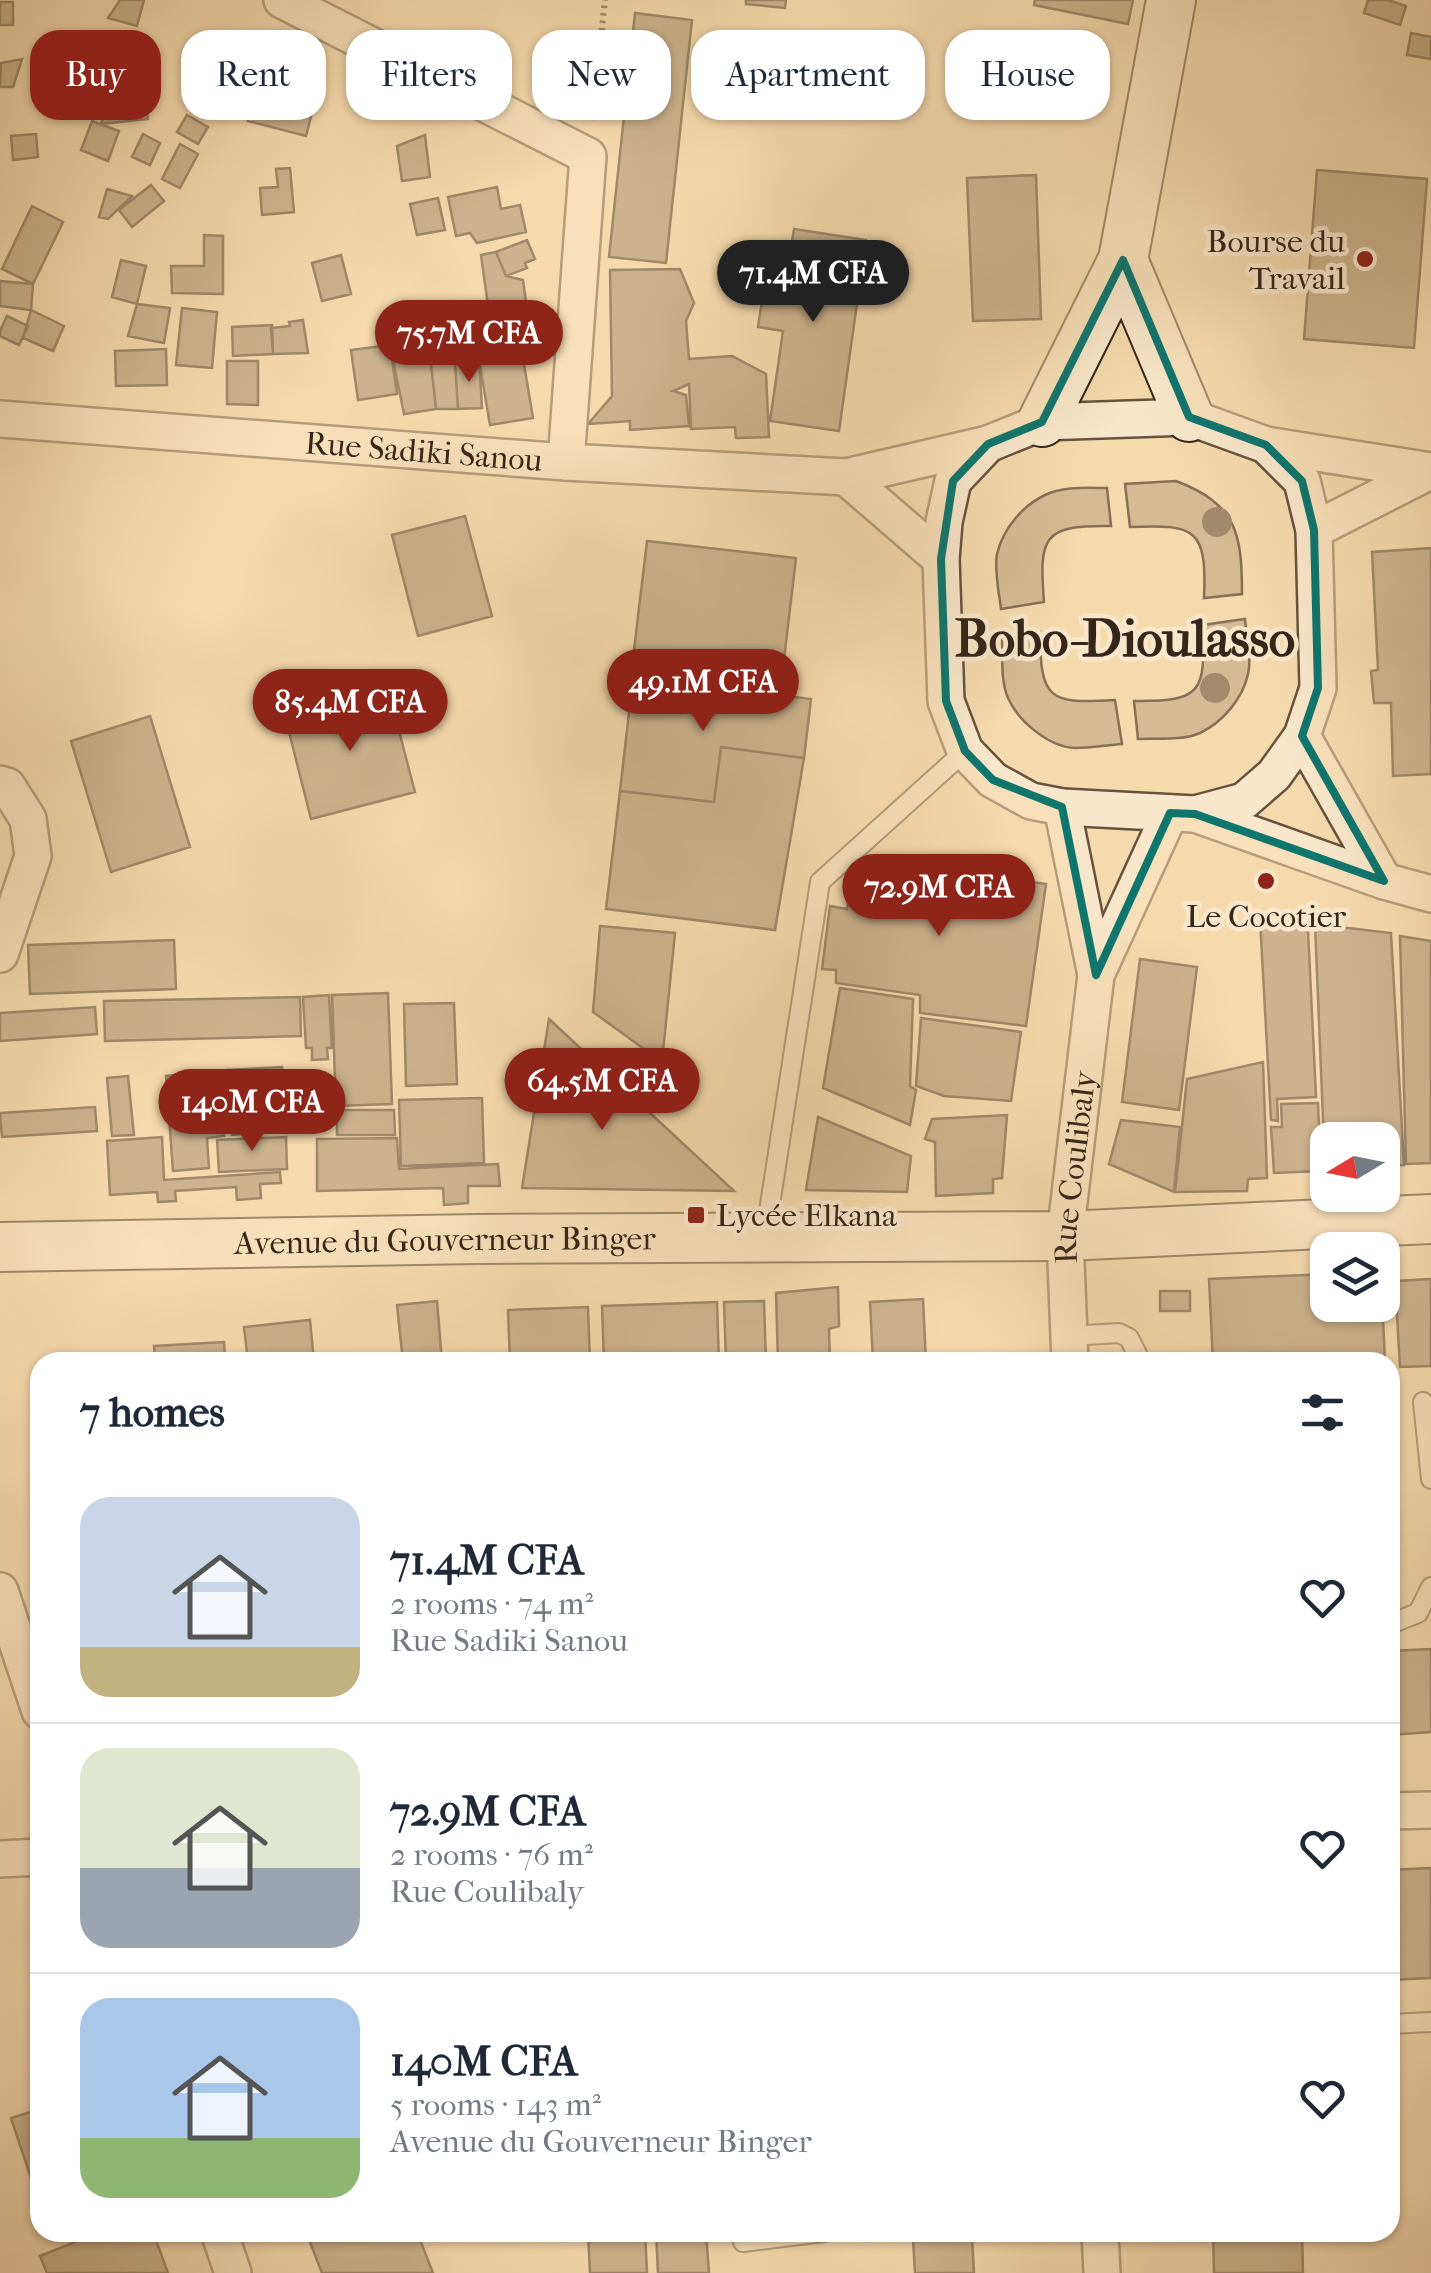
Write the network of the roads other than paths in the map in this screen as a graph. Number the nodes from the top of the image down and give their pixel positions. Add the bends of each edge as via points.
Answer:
1 (282, 0) edge
2 (1171, 0) edge
3 (1123, 260) junction
4 (1189, 417) junction
5 (0, 419) edge
6 (1042, 422) junction
7 (988, 444) junction
8 (1266, 445) junction
9 (566, 462) junction
10 (1431, 471) edge
11 (846, 476) junction
12 (1314, 530) junction
13 (940, 559) junction
14 (1302, 736) junction
15 (965, 751) junction
16 (0, 784) edge
17 (1062, 807) junction
18 (1182, 814) junction
19 (1384, 880) junction
20 (1431, 894) edge
21 (0, 954) edge
22 (1096, 974) junction
23 (1431, 1219) edge
24 (1065, 1236) junction
25 (765, 1238) junction
26 (0, 1247) edge
27 (1070, 1349) edge
28 (1136, 1352) edge
29 (1423, 1402) dead end
30 (1431, 1479) edge
31 (1431, 1588) edge
32 (0, 1591) edge
33 (1400, 1620) edge
34 (30, 1681) edge
35 (1431, 1810) edge
36 (1400, 1811) edge
37 (30, 1857) edge
38 (0, 1858) edge
39 (1431, 2022) edge
40 (1400, 2024) edge
41 (222, 2242) edge
42 (1100, 2242) edge
43 (233, 2273) edge
44 (1102, 2273) edge

1 - 9 street via 588,156
2 - 3 street
3 - 4 street
3 - 6 street
4 - 6 street
4 - 8 street
5 - 9 street, Rue Sadiki Sanou
6 - 7 street, Rue Sadiki Sanou
7 - 11 street, Rue Sadiki Sanou
7 - 13 street via 954,481
8 - 10 street
8 - 12 street via 1302,481
9 - 11 street, Rue Sadiki Sanou
10 - 12 street
11 - 13 street
12 - 14 street via 1318,688
13 - 15 street via 946,701
14 - 18 street via 1274,775 1244,801
14 - 19 street
15 - 17 street via 993,780 1031,801
15 - 25 lane via 820,882
16 - 21 street via 28,819 33,856
17 - 18 street
17 - 22 street
18 - 19 street
18 - 22 street
19 - 20 street
22 - 24 street, Rue Coulibaly
23 - 24 street, Avenue du Gouverneur Binger
24 - 25 street, Avenue du Gouverneur Binger
24 - 27 street, Rue Coulibaly
25 - 26 street, Avenue du Gouverneur Binger
27 - 28 lane via 1119,1332
29 - 30 lane
31 - 33 lane via 1418,1614
32 - 34 street
35 - 36 street
37 - 38 street
39 - 40 lane
41 - 43 street
42 - 44 street

